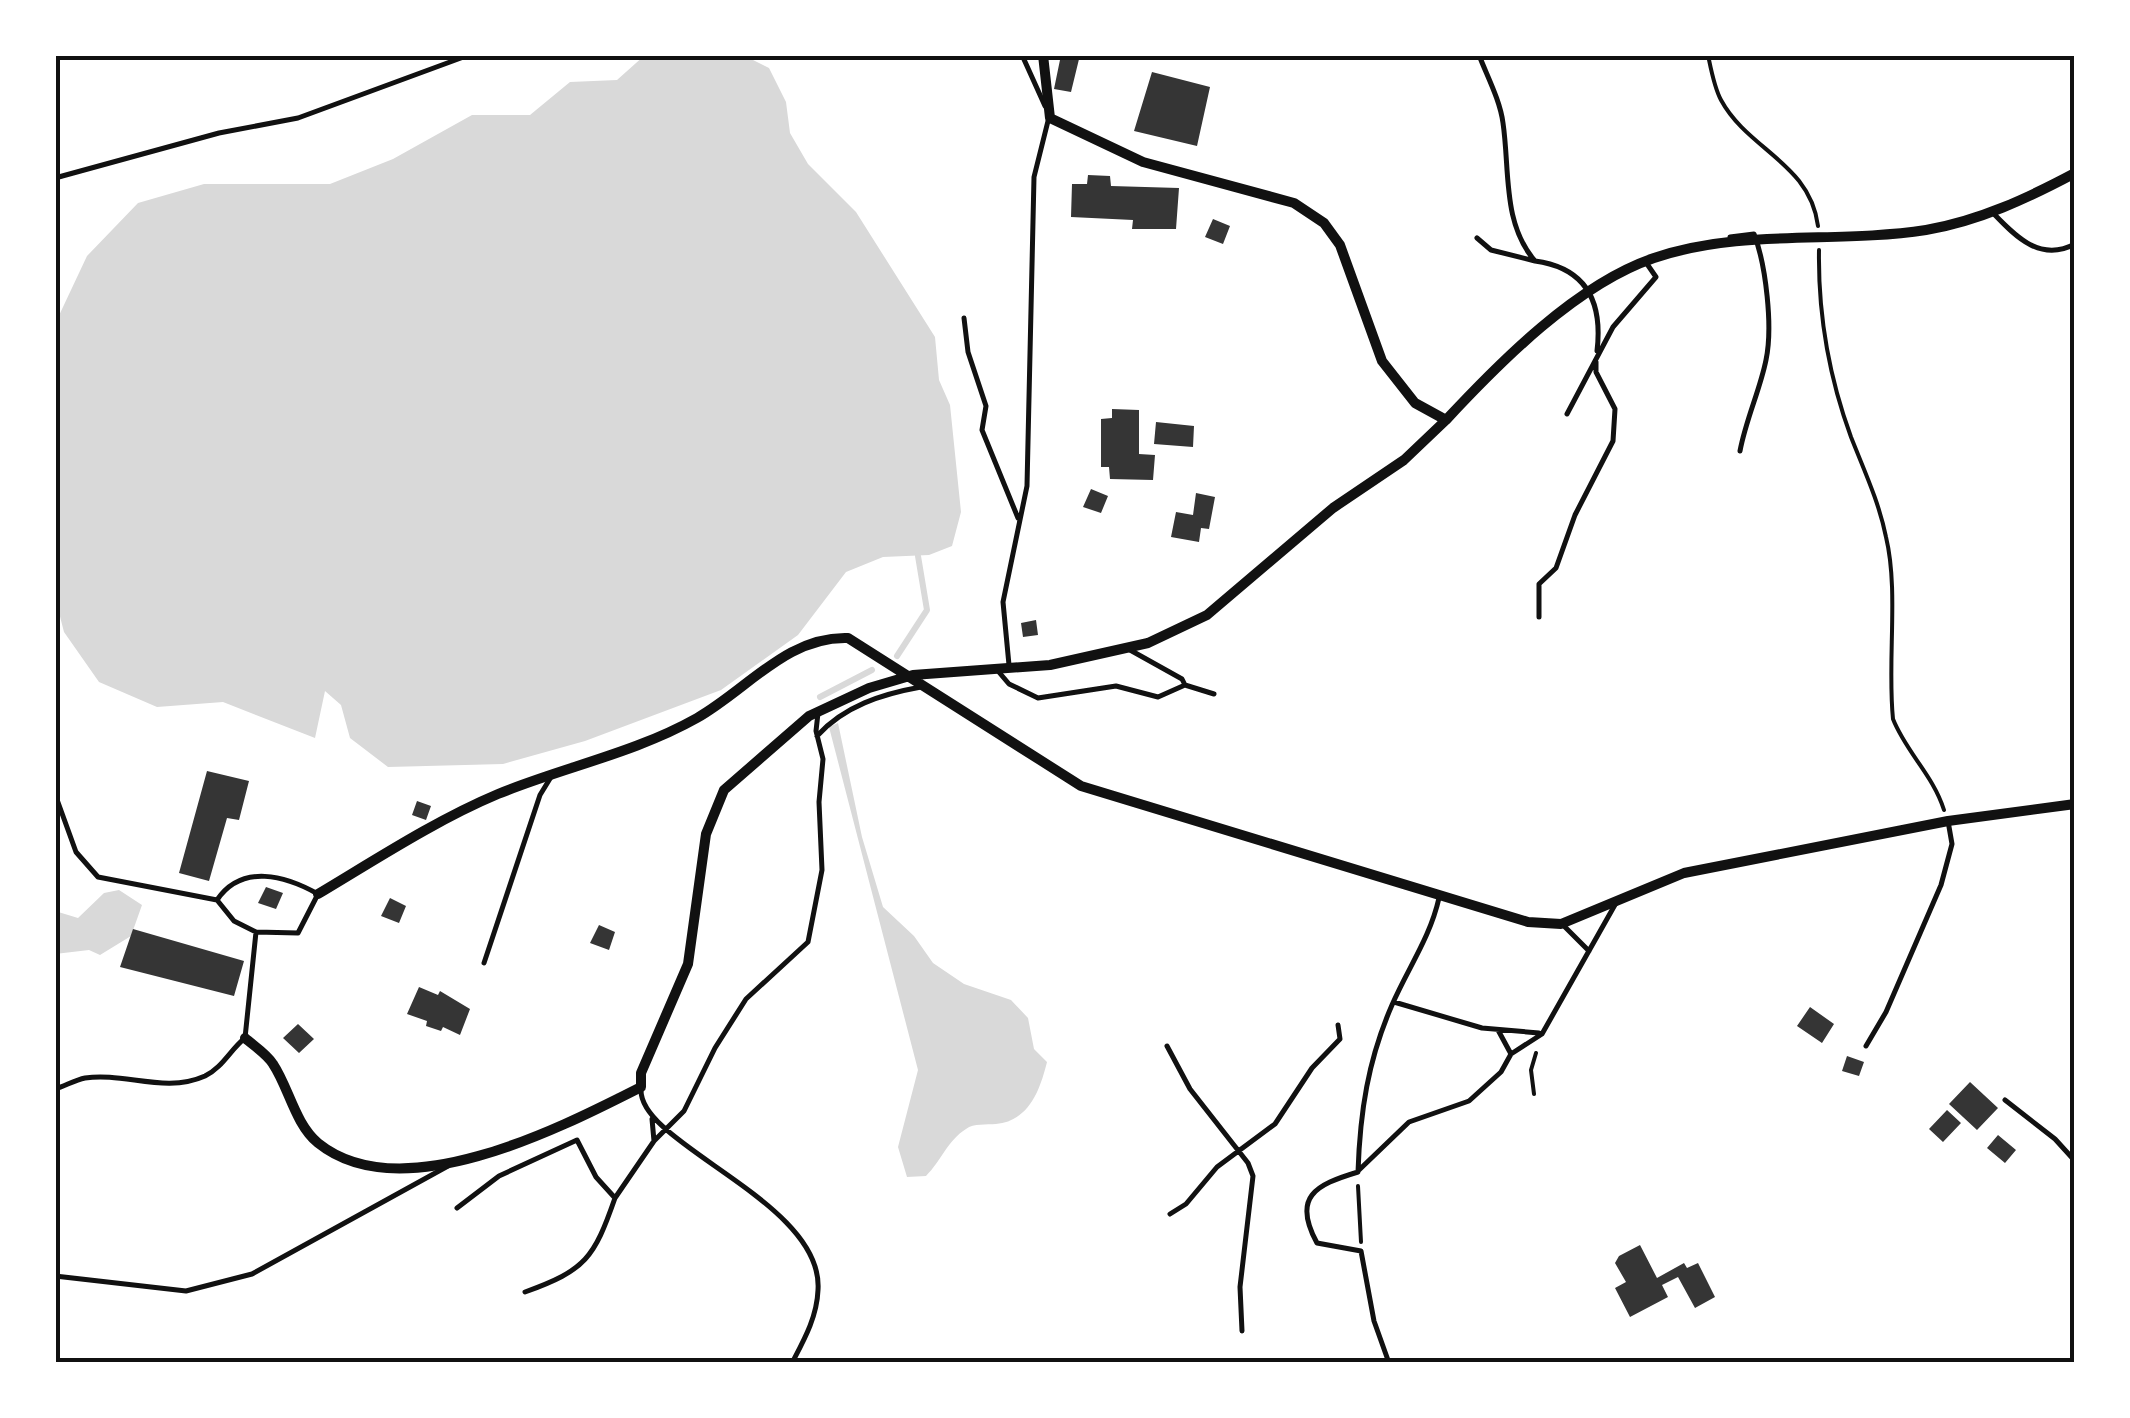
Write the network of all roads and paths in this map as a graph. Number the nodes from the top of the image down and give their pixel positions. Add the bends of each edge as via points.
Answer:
1 (469, 55) edge
2 (1022, 55) edge
3 (1043, 55) edge
4 (1478, 55) edge
5 (1708, 55) edge
6 (1050, 118) junction
7 (2075, 173) edge
8 (55, 178) edge
9 (1992, 212) junction
10 (1820, 235) junction
11 (1477, 238) dead end
12 (1756, 238) junction
13 (2075, 244) edge
14 (1535, 261) junction
15 (1645, 262) junction
16 (1589, 295) junction
17 (964, 318) dead end
18 (1596, 360) junction
19 (1567, 414) dead end
20 (1446, 420) junction
21 (1740, 451) dead end
22 (1018, 519) junction
23 (1539, 617) dead end
24 (1127, 647) junction
25 (1009, 668) junction
26 (996, 669) junction
27 (913, 675) junction
28 (1186, 685) junction
29 (930, 686) junction
30 (1214, 694) dead end
31 (818, 711) junction
32 (818, 736) junction
33 (552, 774) junction
34 (55, 794) edge
35 (2075, 804) edge
36 (1948, 822) junction
37 (318, 894) junction
38 (1439, 898) junction
39 (218, 900) junction
40 (1616, 902) junction
41 (1562, 924) junction
42 (256, 932) junction
43 (1589, 951) junction
44 (484, 963) dead end
45 (1394, 1002) junction
46 (1338, 1025) dead end
47 (1498, 1030) junction
48 (1542, 1034) junction
49 (245, 1038) junction
50 (1167, 1046) dead end
51 (1866, 1046) dead end
52 (1511, 1054) junction
53 (641, 1087) junction
54 (55, 1090) edge
55 (1534, 1094) dead end
56 (2006, 1100) dead end
57 (650, 1114) junction
58 (664, 1131) junction
59 (654, 1141) junction
60 (1238, 1152) junction
61 (2075, 1161) edge
62 (455, 1162) junction
63 (1358, 1172) junction
64 (615, 1198) junction
65 (457, 1208) dead end
66 (1170, 1214) dead end
67 (1362, 1252) junction
68 (55, 1276) edge
69 (525, 1292) dead end
70 (1242, 1331) dead end
71 (792, 1363) edge
72 (1389, 1363) edge

1 - 8 lane via 298,118
2 - 6 lane
3 - 6 street
4 - 14 lane via 1503,120 1513,218 1521,245
5 - 10 path via 1721,99 1808,190
6 - 20 street via 1143,162 1294,203 1324,222 1340,245 1382,360 1415,403
6 - 22 lane via 1034,177 1027,486
7 - 9 street
9 - 10 street via 1924,230
9 - 13 lane via 2038,250
10 - 12 street
10 - 36 path via 1818,294 1827,353 1891,566 1893,719 1937,787
11 - 14 lane via 1492,250
12 - 15 street
12 - 21 lane via 1764,262 1767,357
14 - 16 lane via 1572,269
15 - 16 street
15 - 18 lane via 1656,277 1613,327
16 - 18 lane
16 - 20 street via 1513,349
17 - 22 lane via 986,406 982,430
18 - 19 lane
18 - 23 lane via 1617,425 1556,568 1539,584
20 - 24 street via 1207,615
22 - 25 lane via 1003,602
24 - 25 street
24 - 28 lane
25 - 26 street
26 - 27 street
26 - 28 lane via 1038,698 1116,686 1158,697
27 - 29 street
27 - 31 street
27 - 33 street via 848,638 821,637 699,717
28 - 30 lane
29 - 32 lane via 842,713
29 - 38 street via 1081,786
31 - 32 lane
31 - 53 street via 724,790 706,834 688,964
32 - 58 lane via 822,870 808,942 746,1000 684,1112
33 - 37 street via 470,808
33 - 44 lane
34 - 39 lane via 76,852 98,876
35 - 36 street
36 - 40 street via 1684,873
36 - 51 lane via 1952,844 1941,885
37 - 39 lane via 268,874 245,879
37 - 42 lane via 298,933
38 - 41 street via 1528,922
38 - 45 lane
39 - 42 lane via 234,921
40 - 41 street
40 - 43 lane
41 - 43 lane
42 - 49 lane
43 - 48 lane
45 - 47 lane
45 - 63 lane via 1371,1058
46 - 60 lane via 1332,1052 1312,1068 1275,1124
47 - 48 lane
47 - 52 lane
48 - 52 lane
48 - 55 path via 1531,1070
49 - 54 lane via 202,1078 160,1085 87,1078
49 - 62 street via 272,1062 315,1141 352,1164 409,1168
50 - 60 lane
52 - 63 lane via 1469,1101 1409,1122
53 - 57 lane
53 - 62 street via 586,1115
56 - 61 lane
57 - 58 lane
57 - 59 lane
58 - 59 lane
58 - 71 lane via 758,1196 814,1264 819,1288 812,1322
59 - 64 lane
60 - 66 lane
60 - 70 lane via 1254,1176 1240,1288
62 - 68 lane via 252,1274 186,1291
63 - 67 path
63 - 67 lane via 1319,1185 1305,1220 1317,1243
64 - 65 lane via 577,1140 499,1176
64 - 69 lane via 590,1258
67 - 72 lane

